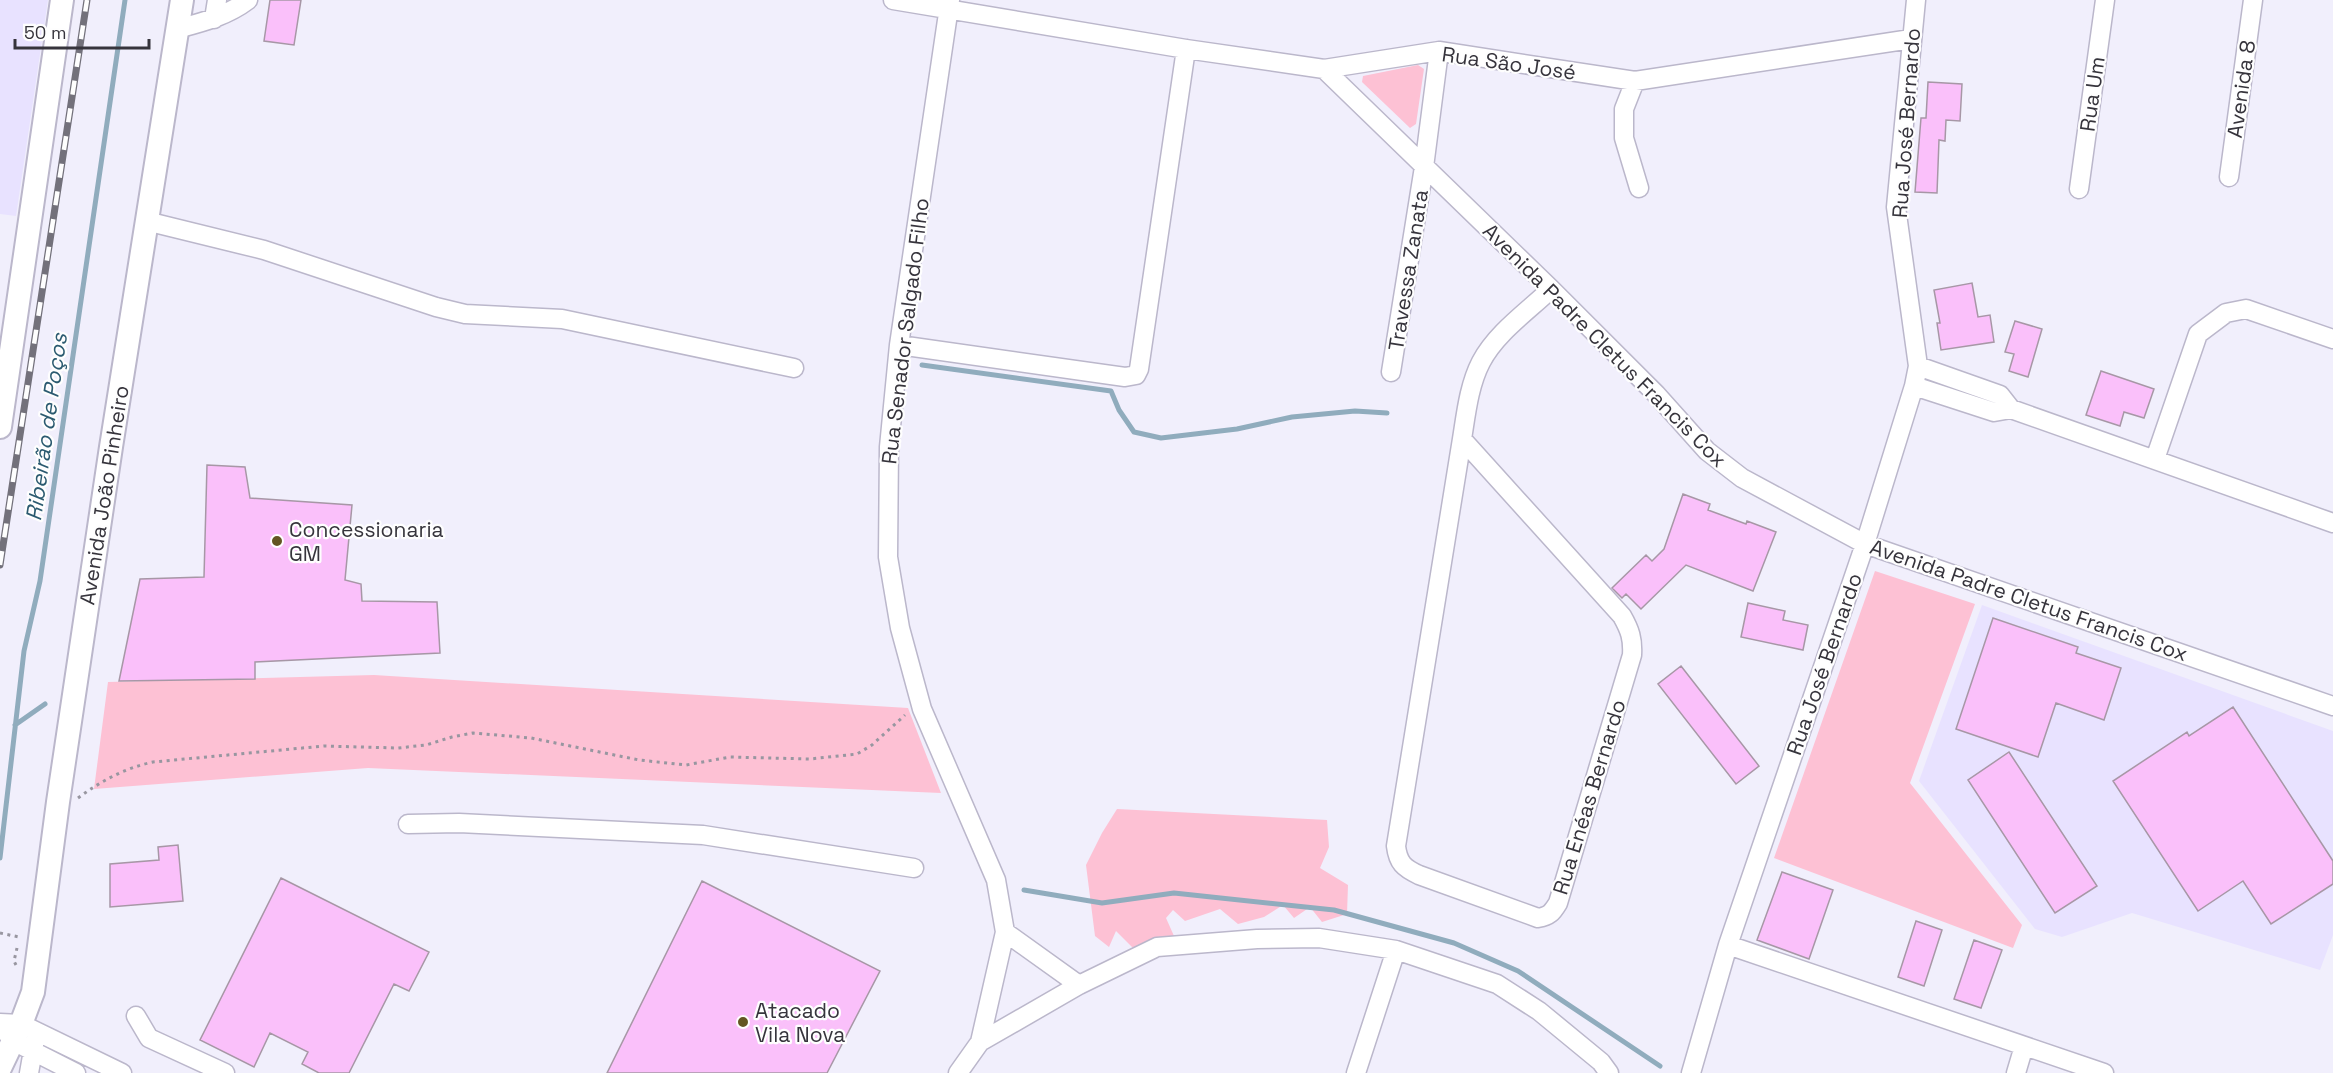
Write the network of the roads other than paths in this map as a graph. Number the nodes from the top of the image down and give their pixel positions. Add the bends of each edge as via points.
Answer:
1 (62, 0) edge
2 (182, 0) edge
3 (217, 0) edge
4 (248, 0) edge
5 (894, 0) edge
6 (1916, 0) edge
7 (2105, 0) edge
8 (2253, 0) edge
9 (949, 5) edge
10 (214, 18) junction
11 (177, 28) junction
12 (1911, 39) junction
13 (1186, 49) junction
14 (1439, 51) junction
15 (1324, 69) junction
16 (1635, 81) junction
17 (1424, 167) junction
18 (2229, 177) dead end
19 (1639, 189) dead end
20 (2079, 189) dead end
21 (146, 220) junction
22 (1551, 289) junction
23 (2333, 339) edge
24 (899, 345) junction
25 (1918, 366) junction
26 (794, 368) dead end
27 (1391, 372) dead end
28 (1914, 386) junction
29 (2011, 409) junction
30 (0, 427) edge
31 (1462, 439) junction
32 (2156, 459) junction
33 (2333, 523) edge
34 (1865, 544) junction
35 (2333, 706) edge
36 (408, 824) dead end
37 (914, 868) dead end
38 (1005, 932) junction
39 (1728, 945) junction
40 (1396, 950) junction
41 (1079, 985) junction
42 (136, 1016) dead end
43 (17, 1033) edge
44 (980, 1042) junction
45 (2024, 1046) junction
46 (0, 1068) edge
47 (29, 1073) edge
48 (76, 1073) edge
49 (122, 1073) edge
50 (225, 1073) edge
51 (958, 1073) edge
52 (1356, 1073) edge
53 (1609, 1073) edge
54 (1691, 1073) edge
55 (2016, 1073) edge
56 (2104, 1073) edge

1 - 30 main road
2 - 11 main road, Avenida João Pinheiro
3 - 10 street
4 - 10 street via 236,10
5 - 9 street, Rua São José
6 - 12 street, Rua José Bernardo
7 - 20 street, Rua Um
8 - 18 street, Avenida 8
9 - 13 street, Rua São José
9 - 24 street, Rua Senador Salgado Filho
10 - 11 street
11 - 21 main road, Avenida João Pinheiro
12 - 16 street, Rua São José
12 - 25 street, Rua José Bernardo via 1896,207
13 - 15 street, Rua São José
13 - 24 street via 1136,375 1125,377
14 - 15 street, Rua São José
14 - 16 street, Rua São José
14 - 17 street, Travessa Zanata
15 - 17 street, Avenida Padre Cletus Francis Cox
16 - 19 street via 1624,109 1624,138
17 - 22 street, Avenida Padre Cletus Francis Cox
17 - 27 street, Travessa Zanata
21 - 26 street via 264,250 465,314 562,319
21 - 43 main road, Avenida João Pinheiro via 33,992
22 - 31 street, Rua Enéas Bernardo via 1498,338 1481,363
22 - 34 street, Avenida Padre Cletus Francis Cox via 1707,451 1742,478
23 - 32 street via 2246,309 2226,312 2198,334
24 - 38 street, Rua Senador Salgado Filho via 889,447 888,557 900,628 920,702 996,880
25 - 28 street, Rua José Bernardo
25 - 29 street via 2001,395
28 - 29 street via 1994,412
28 - 34 street, Rua José Bernardo
29 - 32 street
31 - 31 street, Rua Enéas Bernardo via 1397,857 1403,867 1419,875 1538,918 1547,917 1558,903 1633,641 1622,616
32 - 33 street
34 - 35 street, Avenida Padre Cletus Francis Cox
34 - 39 street, Rua José Bernardo
36 - 37 street via 703,835
38 - 41 street
38 - 44 street
39 - 45 street
39 - 54 street, Rua José Bernardo
40 - 41 street via 1319,938 1157,947
40 - 52 street
40 - 53 street via 1497,984 1539,1011
41 - 44 street
42 - 50 street via 149,1038
43 - 46 main road
43 - 47 street, Avenida João Pinheiro
43 - 48 street
43 - 49 street
44 - 51 street
45 - 55 street
45 - 56 street

